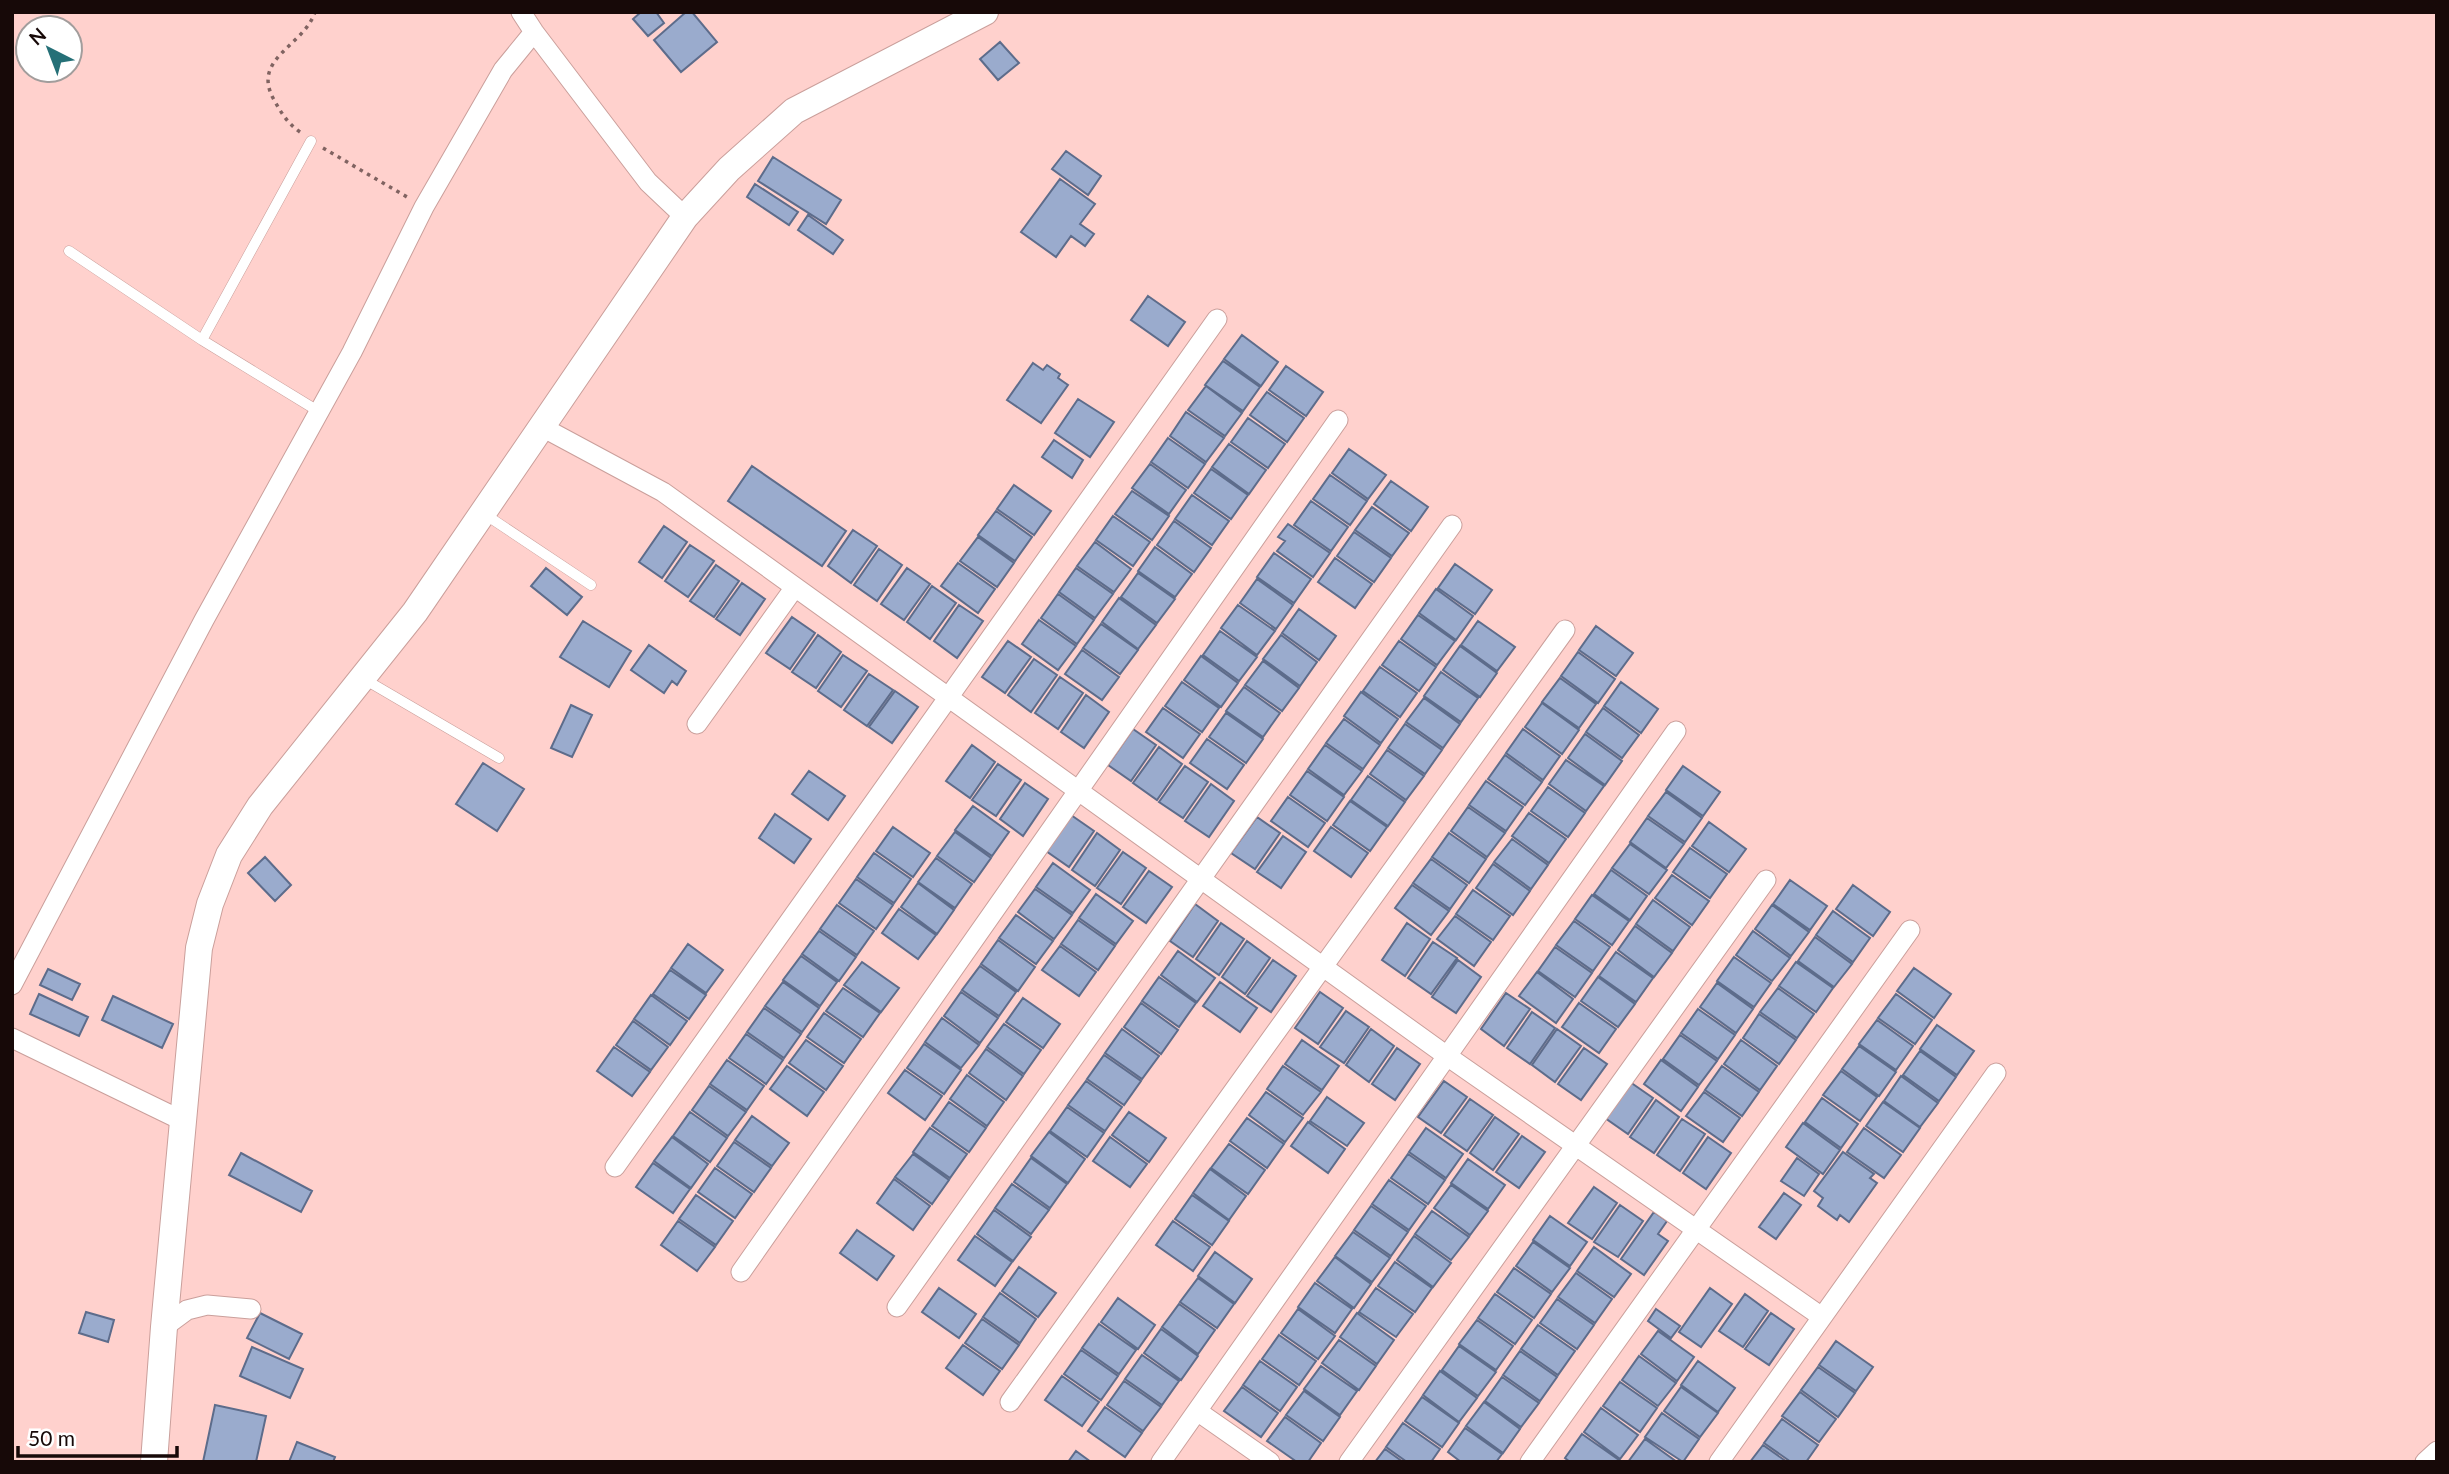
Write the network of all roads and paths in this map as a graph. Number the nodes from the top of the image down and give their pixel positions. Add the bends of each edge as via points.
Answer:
1 (315, 12) edge
2 (521, 12) edge
3 (985, 12) edge
4 (534, 32) junction
5 (311, 141) junction
6 (424, 207) junction
7 (685, 217) junction
8 (69, 251) dead end
9 (1217, 319) dead end
10 (202, 340) junction
11 (318, 411) junction
12 (1338, 419) dead end
13 (542, 427) junction
14 (483, 513) junction
15 (1452, 525) dead end
16 (592, 585) dead end
17 (795, 587) junction
18 (1565, 630) dead end
19 (363, 678) junction
20 (948, 697) junction
21 (698, 724) dead end
22 (1676, 731) dead end
23 (499, 758) dead end
24 (1078, 790) junction
25 (1201, 879) junction
26 (1766, 880) dead end
27 (1910, 930) dead end
28 (1323, 967) junction
29 (12, 985) edge
30 (12, 1038) edge
31 (1447, 1056) junction
32 (1996, 1073) dead end
33 (183, 1121) junction
34 (1576, 1146) junction
35 (615, 1167) dead end
36 (1696, 1229) junction
37 (741, 1272) dead end
38 (897, 1307) dead end
39 (251, 1309) dead end
40 (1822, 1317) junction
41 (164, 1327) junction
42 (1010, 1402) dead end
43 (1197, 1411) junction
44 (2437, 1451) edge
45 (154, 1462) edge
46 (1161, 1462) edge
47 (1270, 1462) edge
48 (1349, 1462) edge
49 (1530, 1462) edge
50 (1719, 1462) edge
51 (2425, 1462) edge

1 - 5 path via 310,26 270,66 267,77 281,113
2 - 4 street
3 - 7 main road via 794,111 729,169
4 - 6 street via 503,70
4 - 7 street via 648,182
5 - 6 path
5 - 10 lane
6 - 11 street
7 - 13 main road
8 - 10 lane
9 - 20 street
10 - 11 lane
11 - 29 street
12 - 24 street
13 - 14 main road
13 - 17 street via 663,492
14 - 16 lane
14 - 19 main road
15 - 25 street
17 - 20 street
17 - 21 street
18 - 28 street
19 - 23 lane
19 - 33 main road via 260,806 229,855 210,904 200,948
20 - 24 street
20 - 35 street
22 - 31 street
24 - 25 street
24 - 37 street
25 - 28 street
25 - 38 street
26 - 34 street
27 - 36 street
28 - 31 street
28 - 42 street
30 - 33 street
31 - 34 street
31 - 43 street
32 - 40 street
33 - 41 main road
34 - 36 street
34 - 48 street
36 - 40 street
36 - 49 street
39 - 41 street via 207,1305 187,1310
40 - 50 street
41 - 45 main road
43 - 46 street
43 - 47 street
44 - 51 street

